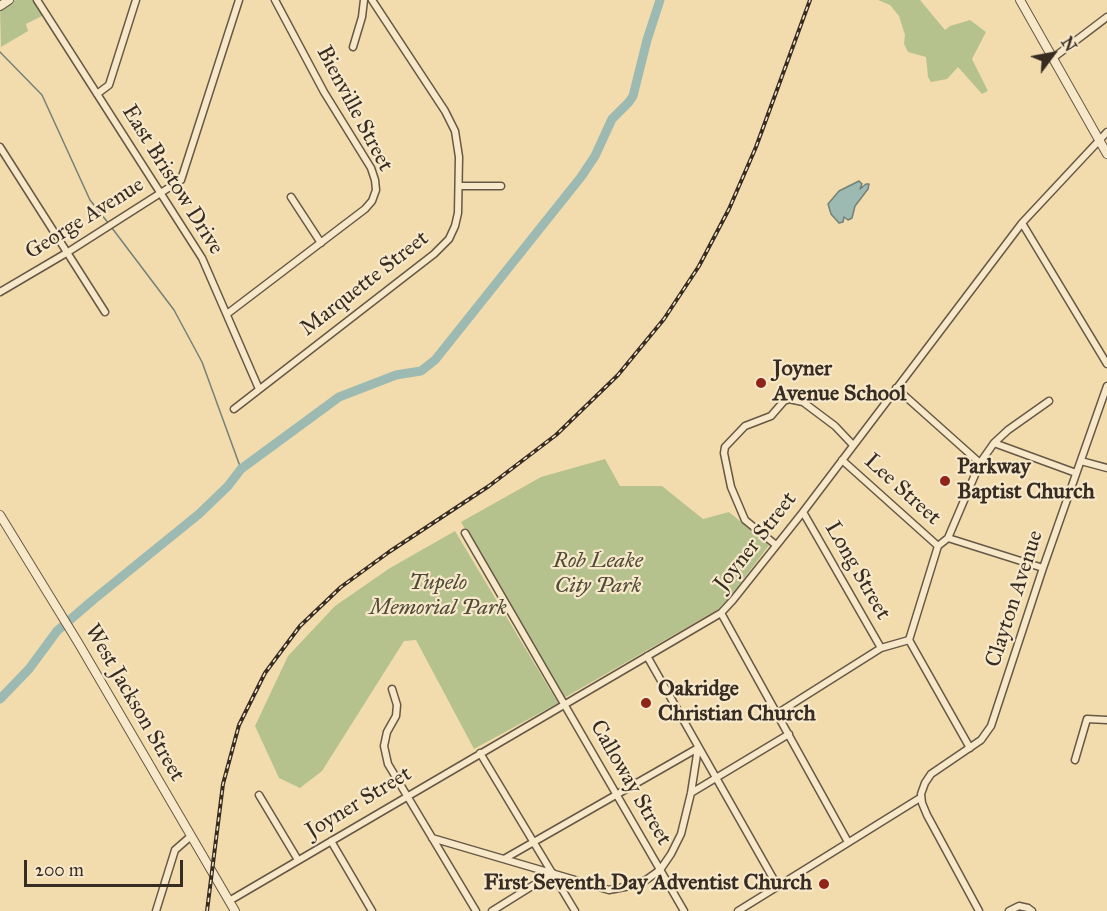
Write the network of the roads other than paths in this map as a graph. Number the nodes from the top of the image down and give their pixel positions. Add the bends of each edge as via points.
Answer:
1 (9, 0) edge
2 (37, 0) edge
3 (136, 0) edge
4 (239, 0) edge
5 (275, 0) edge
6 (364, 0) edge
7 (372, 0) edge
8 (1020, 0) edge
9 (0, 6) edge
10 (1107, 18) edge
11 (353, 47) dead end
12 (1053, 58) junction
13 (97, 94) junction
14 (1107, 132) edge
15 (1100, 140) junction
16 (0, 147) edge
17 (1107, 154) edge
18 (459, 186) junction
19 (501, 186) dead end
20 (161, 193) junction
21 (291, 197) dead end
22 (1022, 223) junction
23 (321, 243) junction
24 (68, 252) junction
25 (0, 292) edge
26 (105, 312) dead end
27 (226, 314) junction
28 (1107, 364) edge
29 (1107, 386) edge
30 (259, 388) junction
31 (896, 388) junction
32 (1049, 401) dead end
33 (234, 409) dead end
34 (994, 443) junction
35 (853, 446) junction
36 (842, 460) junction
37 (1081, 461) junction
38 (980, 463) junction
39 (1107, 468) edge
40 (1076, 473) junction
41 (803, 512) junction
42 (0, 514) edge
43 (465, 533) dead end
44 (948, 538) junction
45 (776, 545) junction
46 (938, 546) junction
47 (1043, 568) junction
48 (721, 613) junction
49 (909, 640) junction
50 (881, 648) junction
51 (647, 656) junction
52 (392, 689) dead end
53 (563, 705) junction
54 (778, 713) junction
55 (1107, 720) edge
56 (789, 734) junction
57 (698, 748) junction
58 (970, 748) junction
59 (480, 753) junction
60 (1075, 760) dead end
61 (716, 777) junction
62 (691, 793) junction
63 (259, 795) dead end
64 (408, 795) junction
65 (616, 795) junction
66 (920, 798) junction
67 (191, 836) junction
68 (432, 838) junction
69 (331, 841) junction
70 (534, 842) junction
71 (849, 842) junction
72 (504, 859) junction
73 (298, 860) junction
74 (660, 870) junction
75 (553, 873) junction
76 (778, 887) junction
77 (230, 901) junction
78 (156, 911) edge
79 (235, 911) edge
80 (372, 911) edge
81 (476, 911) edge
82 (492, 911) edge
83 (575, 911) edge
84 (684, 911) edge
85 (738, 911) edge
86 (979, 911) edge
87 (1009, 911) edge
88 (1032, 911) edge

1 - 9 street
2 - 13 street, East Bristow Drive
3 - 13 street via 109,85
4 - 20 street, George Avenue via 183,175
5 - 23 street, Bienville Street via 375,180 375,196 369,205
6 - 11 street
7 - 18 street, Marquette Street via 452,124 459,149
8 - 12 street
10 - 12 street
12 - 15 street
13 - 20 street, East Bristow Drive
14 - 15 street, Joyner Street
15 - 17 street
15 - 22 street, Joyner Street
16 - 24 street
18 - 19 street
18 - 30 street, Marquette Street via 457,220 446,244
20 - 24 street, George Avenue
20 - 27 street, East Bristow Drive via 202,258
21 - 23 street
22 - 28 street
22 - 31 street, Joyner Street
23 - 27 street, Bienville Street
24 - 25 street, George Avenue
24 - 26 street
27 - 30 street, East Bristow Drive
29 - 37 street, Clayton Avenue
30 - 33 street, Marquette Street
31 - 35 street, Joyner Street
31 - 38 street
32 - 34 street
34 - 38 street
34 - 40 street
35 - 36 street, Joyner Street
35 - 45 street via 835,426 803,402 789,399 771,416 745,426 725,447 731,487 745,519
36 - 41 street, Joyner Street
36 - 46 street, Lee Street
37 - 39 street
37 - 40 street, Clayton Avenue
38 - 44 street
40 - 47 street, Clayton Avenue
41 - 45 street, Joyner Street
41 - 50 street, Long Street
42 - 67 street, West Jackson Street
43 - 53 street, Calloway Street
44 - 46 street
44 - 47 street
45 - 48 street, Joyner Street
46 - 49 street
47 - 58 street, Clayton Avenue via 994,720 985,736
48 - 51 street, Joyner Street
48 - 54 street
49 - 50 street
49 - 58 street
50 - 54 street
51 - 53 street, Joyner Street
51 - 57 street
52 - 64 street via 396,716 384,746 388,764
53 - 59 street, Joyner Street
53 - 65 street, Calloway Street
54 - 56 street
55 - 60 street via 1087,719
56 - 61 street
56 - 71 street
57 - 61 street
57 - 62 street
57 - 65 street
58 - 66 street, Clayton Avenue via 928,778
59 - 64 street, Joyner Street
59 - 70 street
61 - 62 street
61 - 76 street
62 - 74 street via 681,834
63 - 73 street
64 - 68 street
64 - 69 street, Joyner Street
65 - 70 street
65 - 74 street, Calloway Street
66 - 71 street
66 - 86 street
67 - 77 street, West Jackson Street
67 - 78 street via 175,850
68 - 72 street
68 - 81 street
69 - 73 street, Joyner Street
69 - 80 street
70 - 72 street
70 - 75 street
71 - 76 street
72 - 75 street
73 - 77 street, Joyner Street
74 - 75 street via 646,880 609,890
74 - 84 street, Calloway Street
75 - 82 street
75 - 83 street
76 - 85 street
77 - 79 street, West Jackson Street
87 - 88 street via 1019,906

